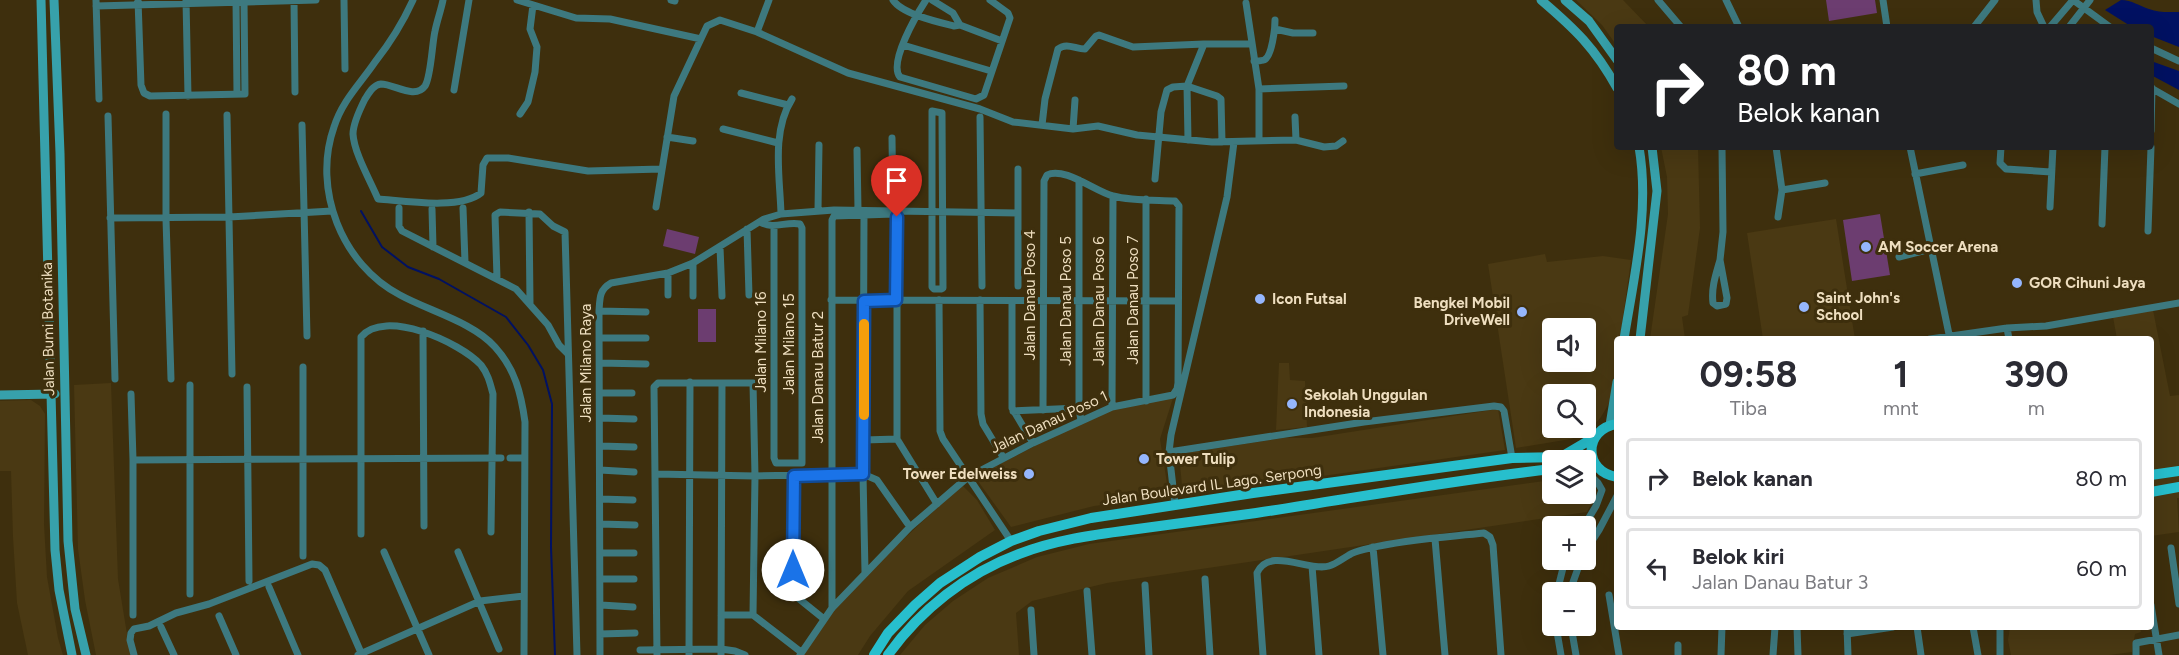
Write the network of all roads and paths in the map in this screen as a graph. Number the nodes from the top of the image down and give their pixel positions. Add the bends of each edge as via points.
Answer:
1 (41, 0) edge
2 (54, 0) edge
3 (294, 0) edge
4 (316, 0) edge
5 (344, 0) edge
6 (413, 0) edge
7 (443, 0) edge
8 (469, 0) edge
9 (518, 0) edge
10 (769, 0) edge
11 (893, 0) edge
12 (926, 0) edge
13 (932, 0) edge
14 (990, 0) edge
15 (1541, 0) edge
16 (1565, 0) edge
17 (1658, 0) edge
18 (1726, 0) edge
19 (1883, 0) edge
20 (1995, 0) edge
21 (2036, 0) edge
22 (2073, 0) edge
23 (2090, 0) edge
24 (240, 1) edge
25 (138, 2) edge
26 (187, 2) edge
27 (96, 3) edge
28 (1246, 3) dead end
29 (533, 5) junction
30 (2083, 9) junction
31 (916, 15) junction
32 (1275, 20) dead end
33 (1678, 24) edge
34 (1738, 24) edge
35 (1887, 24) edge
36 (1976, 24) edge
37 (2040, 24) edge
38 (2053, 24) edge
39 (2071, 24) edge
40 (2106, 24) edge
41 (960, 25) junction
42 (1275, 29) junction
43 (757, 32) junction
44 (1313, 33) dead end
45 (700, 39) junction
46 (1002, 41) junction
47 (1204, 44) junction
48 (1251, 44) junction
49 (903, 45) junction
50 (2154, 49) edge
51 (1614, 56) edge
52 (1254, 61) junction
53 (2179, 61) edge
54 (345, 69) dead end
55 (991, 71) junction
56 (1614, 82) edge
57 (1186, 86) junction
58 (1344, 86) dead end
59 (1259, 89) junction
60 (2154, 89) edge
61 (454, 90) dead end
62 (295, 92) dead end
63 (741, 93) dead end
64 (188, 96) junction
65 (99, 99) dead end
66 (1076, 100) dead end
67 (2179, 104) edge
68 (166, 114) dead end
69 (520, 114) dead end
70 (227, 115) dead end
71 (108, 116) dead end
72 (980, 117) dead end
73 (1295, 117) dead end
74 (302, 125) dead end
75 (1042, 125) junction
76 (723, 129) dead end
77 (1073, 129) junction
78 (667, 137) junction
79 (1160, 137) junction
80 (892, 138) dead end
81 (1188, 140) junction
82 (1259, 140) junction
83 (1296, 140) junction
84 (693, 141) dead end
85 (1343, 141) dead end
86 (1222, 142) junction
87 (1234, 142) junction
88 (778, 143) junction
89 (819, 145) dead end
90 (857, 150) dead end
91 (1639, 150) edge
92 (1652, 150) edge
93 (1722, 150) edge
94 (1776, 150) edge
95 (1911, 150) edge
96 (2001, 150) edge
97 (2053, 150) edge
98 (2105, 150) edge
99 (2151, 150) edge
100 (60, 153) junction
101 (46, 154) junction
102 (1963, 165) dead end
103 (661, 169) junction
104 (1018, 170) dead end
105 (2051, 172) junction
106 (1915, 174) junction
107 (1155, 179) dead end
108 (1079, 180) junction
109 (1825, 183) dead end
110 (1782, 190) junction
111 (1113, 196) junction
112 (1146, 199) junction
113 (656, 207) dead end
114 (2050, 207) dead end
115 (399, 208) dead end
116 (463, 208) dead end
117 (432, 209) dead end
118 (818, 210) junction
119 (858, 210) junction
120 (332, 211) junction
121 (932, 211) junction
122 (942, 211) junction
123 (529, 212) junction
124 (981, 212) junction
125 (304, 213) junction
126 (895, 213) junction
127 (1018, 213) junction
128 (781, 214) junction
129 (864, 215) junction
130 (229, 217) junction
131 (1778, 217) dead end
132 (110, 218) junction
133 (166, 219) junction
134 (760, 222) junction
135 (2102, 224) dead end
136 (774, 226) junction
137 (747, 229) junction
138 (2148, 231) dead end
139 (433, 247) junction
140 (720, 247) junction
141 (1930, 249) junction
142 (1899, 257) dead end
143 (1720, 260) junction
144 (465, 262) junction
145 (693, 263) junction
146 (668, 273) junction
147 (497, 278) junction
148 (982, 286) dead end
149 (1018, 286) dead end
150 (1633, 287) junction
151 (1647, 290) junction
152 (668, 295) dead end
153 (749, 295) dead end
154 (693, 296) dead end
155 (722, 296) dead end
156 (831, 300) junction
157 (896, 300) junction
158 (939, 300) junction
159 (980, 300) junction
160 (1113, 300) junction
161 (1146, 300) junction
162 (864, 301) junction
163 (1012, 301) junction
164 (1043, 301) junction
165 (1079, 301) junction
166 (1178, 301) junction
167 (530, 303) junction
168 (2179, 303) edge
169 (599, 310) junction
170 (646, 312) dead end
171 (2007, 328) junction
172 (423, 331) junction
173 (307, 336) dead end
174 (1625, 336) edge
175 (1640, 336) edge
176 (1950, 336) edge
177 (1956, 336) edge
178 (2008, 336) edge
179 (600, 338) junction
180 (646, 338) dead end
181 (568, 354) junction
182 (600, 363) junction
183 (646, 364) dead end
184 (303, 367) dead end
185 (232, 374) dead end
186 (115, 379) dead end
187 (171, 379) dead end
188 (690, 382) junction
189 (722, 382) junction
190 (190, 385) dead end
191 (247, 387) dead end
192 (64, 393) junction
193 (600, 393) junction
194 (632, 393) dead end
195 (51, 394) junction
196 (130, 394) dead end
197 (0, 395) edge
198 (1146, 401) junction
199 (1112, 407) junction
200 (1079, 408) junction
201 (1043, 410) junction
202 (1013, 411) junction
203 (600, 418) junction
204 (634, 419) dead end
205 (1081, 421) junction
206 (1613, 425) edge
207 (1596, 436) edge
208 (1593, 438) edge
209 (1595, 438) edge
210 (897, 439) junction
211 (864, 440) junction
212 (1033, 442) junction
213 (600, 446) junction
214 (634, 447) dead end
215 (1169, 452) junction
216 (1003, 457) junction
217 (248, 458) junction
218 (424, 458) junction
219 (492, 458) junction
220 (501, 458) dead end
221 (510, 458) dead end
222 (524, 458) junction
223 (1512, 458) junction
224 (190, 459) junction
225 (304, 459) junction
226 (361, 459) junction
227 (133, 460) junction
228 (804, 460) joint
229 (1598, 468) joint
230 (600, 470) junction
231 (1542, 470) edge
232 (1417, 471) junction
233 (2179, 471) edge
234 (634, 472) dead end
235 (656, 474) junction
236 (863, 474) junction
237 (689, 475) junction
238 (722, 475) junction
239 (2154, 475) edge
240 (755, 476) junction
241 (794, 476) junction
242 (832, 476) junction
243 (1614, 476) edge
244 (968, 477) junction
245 (1596, 481) edge
246 (1419, 487) junction
247 (2179, 487) edge
248 (2154, 491) edge
249 (600, 499) junction
250 (633, 500) dead end
251 (1614, 502) edge
252 (938, 504) junction
253 (1175, 505) junction
254 (1590, 516) edge
255 (600, 525) junction
256 (635, 525) dead end
257 (424, 526) dead end
258 (910, 527) junction
259 (491, 532) dead end
260 (361, 534) dead end
261 (1596, 535) edge
262 (1435, 539) junction
263 (1011, 542) junction
264 (1373, 547) junction
265 (2171, 548) dead end
266 (384, 552) dead end
267 (458, 552) dead end
268 (601, 553) junction
269 (634, 553) dead end
270 (303, 556) dead end
271 (1312, 566) junction
272 (866, 572) junction
273 (601, 579) junction
274 (634, 579) dead end
275 (1204, 579) dead end
276 (249, 580) dead end
277 (1145, 585) dead end
278 (269, 587) dead end
279 (1087, 591) dead end
280 (190, 594) dead end
281 (1609, 595) dead end
282 (524, 596) junction
283 (480, 601) junction
284 (2179, 604) edge
285 (601, 605) junction
286 (633, 607) dead end
287 (832, 608) junction
288 (1031, 610) dead end
289 (133, 615) dead end
290 (721, 615) junction
291 (753, 615) junction
292 (219, 616) dead end
293 (1614, 618) edge
294 (824, 620) junction
295 (2154, 625) edge
296 (161, 627) dead end
297 (893, 628) junction
298 (418, 630) junction
299 (1616, 630) edge
300 (1722, 630) edge
301 (1775, 630) edge
302 (1797, 630) edge
303 (1847, 630) edge
304 (1917, 630) edge
305 (1974, 630) edge
306 (2000, 630) edge
307 (635, 633) dead end
308 (600, 634) junction
309 (2179, 635) edge
310 (901, 636) junction
311 (1559, 636) edge
312 (1573, 636) edge
313 (2156, 639) junction
314 (1574, 642) junction
315 (1560, 644) junction
316 (1678, 645) dead end
317 (500, 650) dead end
318 (640, 650) dead end
319 (657, 652) edge
320 (689, 652) edge
321 (721, 652) edge
322 (800, 653) edge
323 (360, 654) edge
324 (72, 655) edge
325 (86, 655) edge
326 (134, 655) edge
327 (174, 655) edge
328 (236, 655) edge
329 (298, 655) edge
330 (429, 655) edge
331 (524, 655) edge
332 (577, 655) edge
333 (600, 655) edge
334 (745, 655) edge
335 (874, 655) edge
336 (888, 655) edge
337 (1034, 655) edge
338 (1092, 655) edge
339 (1149, 655) edge
340 (1210, 655) edge
341 (1263, 655) edge
342 (1319, 655) edge
343 (1383, 655) edge
344 (1445, 655) edge
345 (1501, 655) edge
346 (1561, 655) edge
347 (1576, 655) edge
348 (1619, 655) edge
349 (1678, 655) edge
350 (1721, 655) edge
351 (1773, 655) edge
352 (1798, 655) edge
353 (1848, 655) edge
354 (1921, 655) edge
355 (1978, 655) edge
356 (2000, 655) edge
357 (2136, 655) edge
358 (2159, 655) edge

1 - 101 main road, Jalan Bumi Botanika
2 - 100 main road, Jalan Bumi Botanika
3 - 4 street
3 - 24 street
3 - 62 street
5 - 54 street
6 - 120 street via 387,46 345,101 333,127 328,184
7 - 103 street via 426,84 414,92 376,86 363,103 354,126 356,147 378,199 470,199 483,190 483,165 488,158 588,171
8 - 61 street
9 - 29 street
10 - 43 street
11 - 31 street
12 - 31 street
13 - 41 street via 953,12
14 - 46 street via 1010,18
15 - 56 main road via 1588,42
16 - 51 main road via 1589,21
17 - 33 street
18 - 34 street
19 - 35 street
20 - 36 street
21 - 37 street
22 - 30 street
22 - 38 street
23 - 30 street
24 - 26 street
24 - 64 street via 241,94
25 - 26 street
25 - 27 street
25 - 64 street via 142,90 150,96
26 - 64 street
27 - 65 street
28 - 48 street
29 - 45 street via 576,18 610,19
29 - 69 street via 530,29 537,47 535,72 528,102
30 - 39 street
30 - 40 street
31 - 41 street
31 - 49 street
32 - 42 street
41 - 46 street
42 - 44 street
42 - 52 street via 1268,58
43 - 45 street via 720,20 707,26
43 - 75 street via 848,72 980,109 1007,121
45 - 78 street via 674,96
46 - 55 street
47 - 48 street
47 - 57 street
47 - 75 street via 1132,47 1097,35 1085,49 1062,46 1045,99
48 - 52 street
49 - 55 street
49 - 55 street via 896,68 900,77 976,99 984,95
50 - 53 street
52 - 59 street
57 - 79 street via 1167,90
57 - 81 street
57 - 86 street via 1221,99
58 - 59 street
59 - 82 street
60 - 67 street
63 - 88 street via 790,102 782,118
66 - 77 street
68 - 133 street
70 - 130 street
71 - 132 street
72 - 124 street
73 - 83 street
74 - 125 street
75 - 77 street
76 - 88 street
77 - 79 street via 1103,126
78 - 84 street
78 - 103 street
79 - 81 street
79 - 107 street
80 - 126 street
81 - 86 street
82 - 83 street
82 - 87 street
83 - 85 street via 1321,147
86 - 87 street
87 - 215 street via 1227,197
88 - 128 street
89 - 118 street
90 - 119 street
91 - 150 main road via 1643,206
92 - 151 main road via 1657,190
93 - 143 street
94 - 110 street
95 - 106 street
96 - 105 street via 2000,163 2006,170
97 - 105 street
98 - 135 street
99 - 138 street
100 - 101 main road
100 - 192 main road, Jalan Bumi Botanika
101 - 195 main road, Jalan Bumi Botanika
102 - 106 street
103 - 113 street
104 - 127 street
105 - 114 street
106 - 141 street
108 - 111 street
108 - 164 street, Jalan Danau Poso 4 via 1056,173 1047,175 1044,181
108 - 165 street, Jalan Danau Poso 5
109 - 110 street
110 - 131 street
111 - 112 street
111 - 160 street, Jalan Danau Poso 6
112 - 161 street, Jalan Danau Poso 7
112 - 166 street via 1175,201 1179,206
115 - 139 street via 402,231
116 - 144 street
117 - 139 street
118 - 119 street, Jalan Milano Raya
118 - 128 street, Jalan Milano Raya
119 - 126 street, Jalan Milano Raya
120 - 125 street
120 - 222 street via 351,252 371,275 402,296 478,333 498,351 513,372 521,393
121 - 122 street, Jalan Milano Raya
121 - 122 street via 933,288 941,289
121 - 122 street via 932,111 942,113
121 - 126 street, Jalan Milano Raya
122 - 124 street, Jalan Milano Raya
123 - 147 street via 495,215
123 - 167 street
123 - 181 street via 540,214 565,232
124 - 127 street, Jalan Milano Raya
124 - 148 street
125 - 130 street
125 - 173 street
126 - 129 street
126 - 157 street
127 - 149 street
128 - 134 street, Jalan Milano Raya
129 - 156 street, Jalan Danau Batur 2 via 832,218
129 - 162 street
130 - 133 street
130 - 185 street
132 - 133 street
132 - 186 street
133 - 187 street
134 - 136 street
134 - 137 street, Jalan Milano Raya
136 - 228 street, Jalan Milano 15 via 795,223 802,228
136 - 228 street, Jalan Milano 16 via 774,458 776,463
137 - 140 street, Jalan Milano Raya
137 - 153 street
139 - 144 street
140 - 145 street, Jalan Milano Raya
140 - 155 street
141 - 142 street
141 - 176 street
143 - 143 street via 1713,298 1718,306 1726,304 1727,298
144 - 147 street
145 - 146 street, Jalan Milano Raya
145 - 154 street
146 - 152 street
146 - 169 street, Jalan Milano Raya via 611,283 600,294
147 - 167 street
150 - 151 main road
150 - 174 main road
151 - 175 main road
156 - 162 street
156 - 242 street, Jalan Danau Batur 2
157 - 158 street
157 - 162 street
157 - 210 street
158 - 159 street
158 - 244 street via 940,431
159 - 163 street
159 - 216 street via 981,414
160 - 161 street
160 - 165 street
160 - 199 street, Jalan Danau Poso 6
161 - 166 street
161 - 198 street, Jalan Danau Poso 7
162 - 211 street
163 - 164 street
163 - 202 street
164 - 165 street
164 - 201 street, Jalan Danau Poso 4
165 - 200 street, Jalan Danau Poso 5
166 - 198 street, Jalan Danau Poso 1 via 1177,389 1173,395
167 - 181 street
168 - 171 street via 2046,326
169 - 170 street
169 - 179 street, Jalan Milano Raya
171 - 177 street
171 - 178 street
172 - 218 street
172 - 219 street via 466,353 489,376 493,394
172 - 226 street via 400,326 371,327 361,337
179 - 180 street
179 - 182 street, Jalan Milano Raya
181 - 332 street
182 - 183 street
182 - 193 street, Jalan Milano Raya
184 - 225 street
188 - 189 street
188 - 235 street via 658,382 654,387
188 - 237 street
189 - 238 street
189 - 240 street via 753,383
190 - 224 street
191 - 217 street
192 - 195 main road
192 - 325 main road, Jalan Bumi Botanika via 69,561
193 - 194 street
193 - 203 street, Jalan Milano Raya
195 - 197 main road
195 - 324 main road, Jalan Bumi Botanika via 57,570
196 - 227 street
198 - 199 street, Jalan Danau Poso 1
199 - 205 street, Jalan Danau Poso 1
200 - 201 street
200 - 205 street, Jalan Danau Poso 5
201 - 202 street
202 - 212 street
203 - 204 street
203 - 213 street, Jalan Milano Raya
205 - 212 street, Jalan Danau Poso 1
206 - 207 main road, Jalan Boulevard IL Lago. Serpong
208 - 223 main road, Jalan Boulevard IL Lago. Serpong via 1561,457
209 - 229 main road via 1592,450
210 - 211 street
210 - 252 street
211 - 236 street
212 - 216 street, Jalan Danau Poso 1
213 - 214 street
213 - 230 street, Jalan Milano Raya
215 - 223 street via 1494,406 1504,411
215 - 253 street
216 - 244 street, Jalan Danau Poso 1
217 - 224 street
217 - 225 street
217 - 276 street
218 - 219 street
218 - 226 street
218 - 257 street
219 - 220 street
219 - 259 street
221 - 222 street
222 - 282 street
223 - 232 main road, Jalan Boulevard IL Lago. Serpong
224 - 227 street
224 - 280 street
225 - 226 street
225 - 270 street
226 - 260 street
227 - 289 street
229 - 243 main road
230 - 234 street
230 - 249 street, Jalan Milano Raya
231 - 246 main road
232 - 246 main road
232 - 253 main road, Jalan Boulevard IL Lago. Serpong
233 - 239 main road
235 - 237 street
235 - 319 street
236 - 242 street
236 - 258 street via 878,480
236 - 272 street
237 - 238 street
237 - 320 street
238 - 240 street
238 - 290 street
240 - 241 street
240 - 291 street
241 - 242 street
241 - 294 street via 793,594
242 - 287 street, Jalan Danau Batur 2
244 - 252 street, Jalan Danau Poso 1
244 - 263 street
245 - 254 street via 1602,490
246 - 310 main road via 1065,539 1016,555 978,574 927,611
247 - 248 main road
249 - 250 street
249 - 255 street, Jalan Milano Raya
251 - 261 street
252 - 258 street, Jalan Danau Poso 1
253 - 263 main road, Jalan Boulevard IL Lago. Serpong via 1066,523
255 - 256 street
255 - 268 street, Jalan Milano Raya
258 - 272 street, Jalan Danau Poso 1
262 - 264 street
262 - 344 street
262 - 345 street via 1484,532 1490,537
263 - 297 main road, Jalan Boulevard IL Lago. Serpong via 940,583
264 - 271 street via 1351,553 1328,567
264 - 343 street
265 - 284 street
266 - 298 street
267 - 283 street
268 - 269 street
268 - 273 street, Jalan Milano Raya
271 - 341 street via 1290,560 1260,567 1257,573
271 - 342 street
272 - 287 street, Jalan Danau Poso 1
273 - 274 street
273 - 285 street, Jalan Milano Raya
275 - 340 street
277 - 339 street
278 - 329 street
279 - 338 street
281 - 293 street
282 - 283 street
282 - 331 street
283 - 298 street
283 - 317 street
285 - 286 street
285 - 308 street, Jalan Milano Raya
287 - 294 street, Jalan Danau Poso 1
288 - 337 street
290 - 291 street
290 - 321 street
291 - 322 street
292 - 328 street
294 - 322 street, Jalan Danau Poso 1
295 - 313 street
296 - 327 street
297 - 310 main road
297 - 335 main road, Jalan Boulevard IL Lago. Serpong
298 - 323 street
298 - 330 street
299 - 348 street
300 - 350 street
301 - 351 street
302 - 352 street
303 - 353 street
304 - 354 street
305 - 355 street
306 - 356 street
307 - 308 street
308 - 333 street, Jalan Milano Raya
309 - 313 street
310 - 336 main road
311 - 315 street
312 - 314 street
313 - 357 street via 2139,642
313 - 358 street
314 - 315 street
314 - 347 street
315 - 346 street
316 - 349 street
318 - 319 street
319 - 320 street
320 - 321 street
321 - 334 street
323 - 326 street via 325,570 312,564 134,629 130,640

